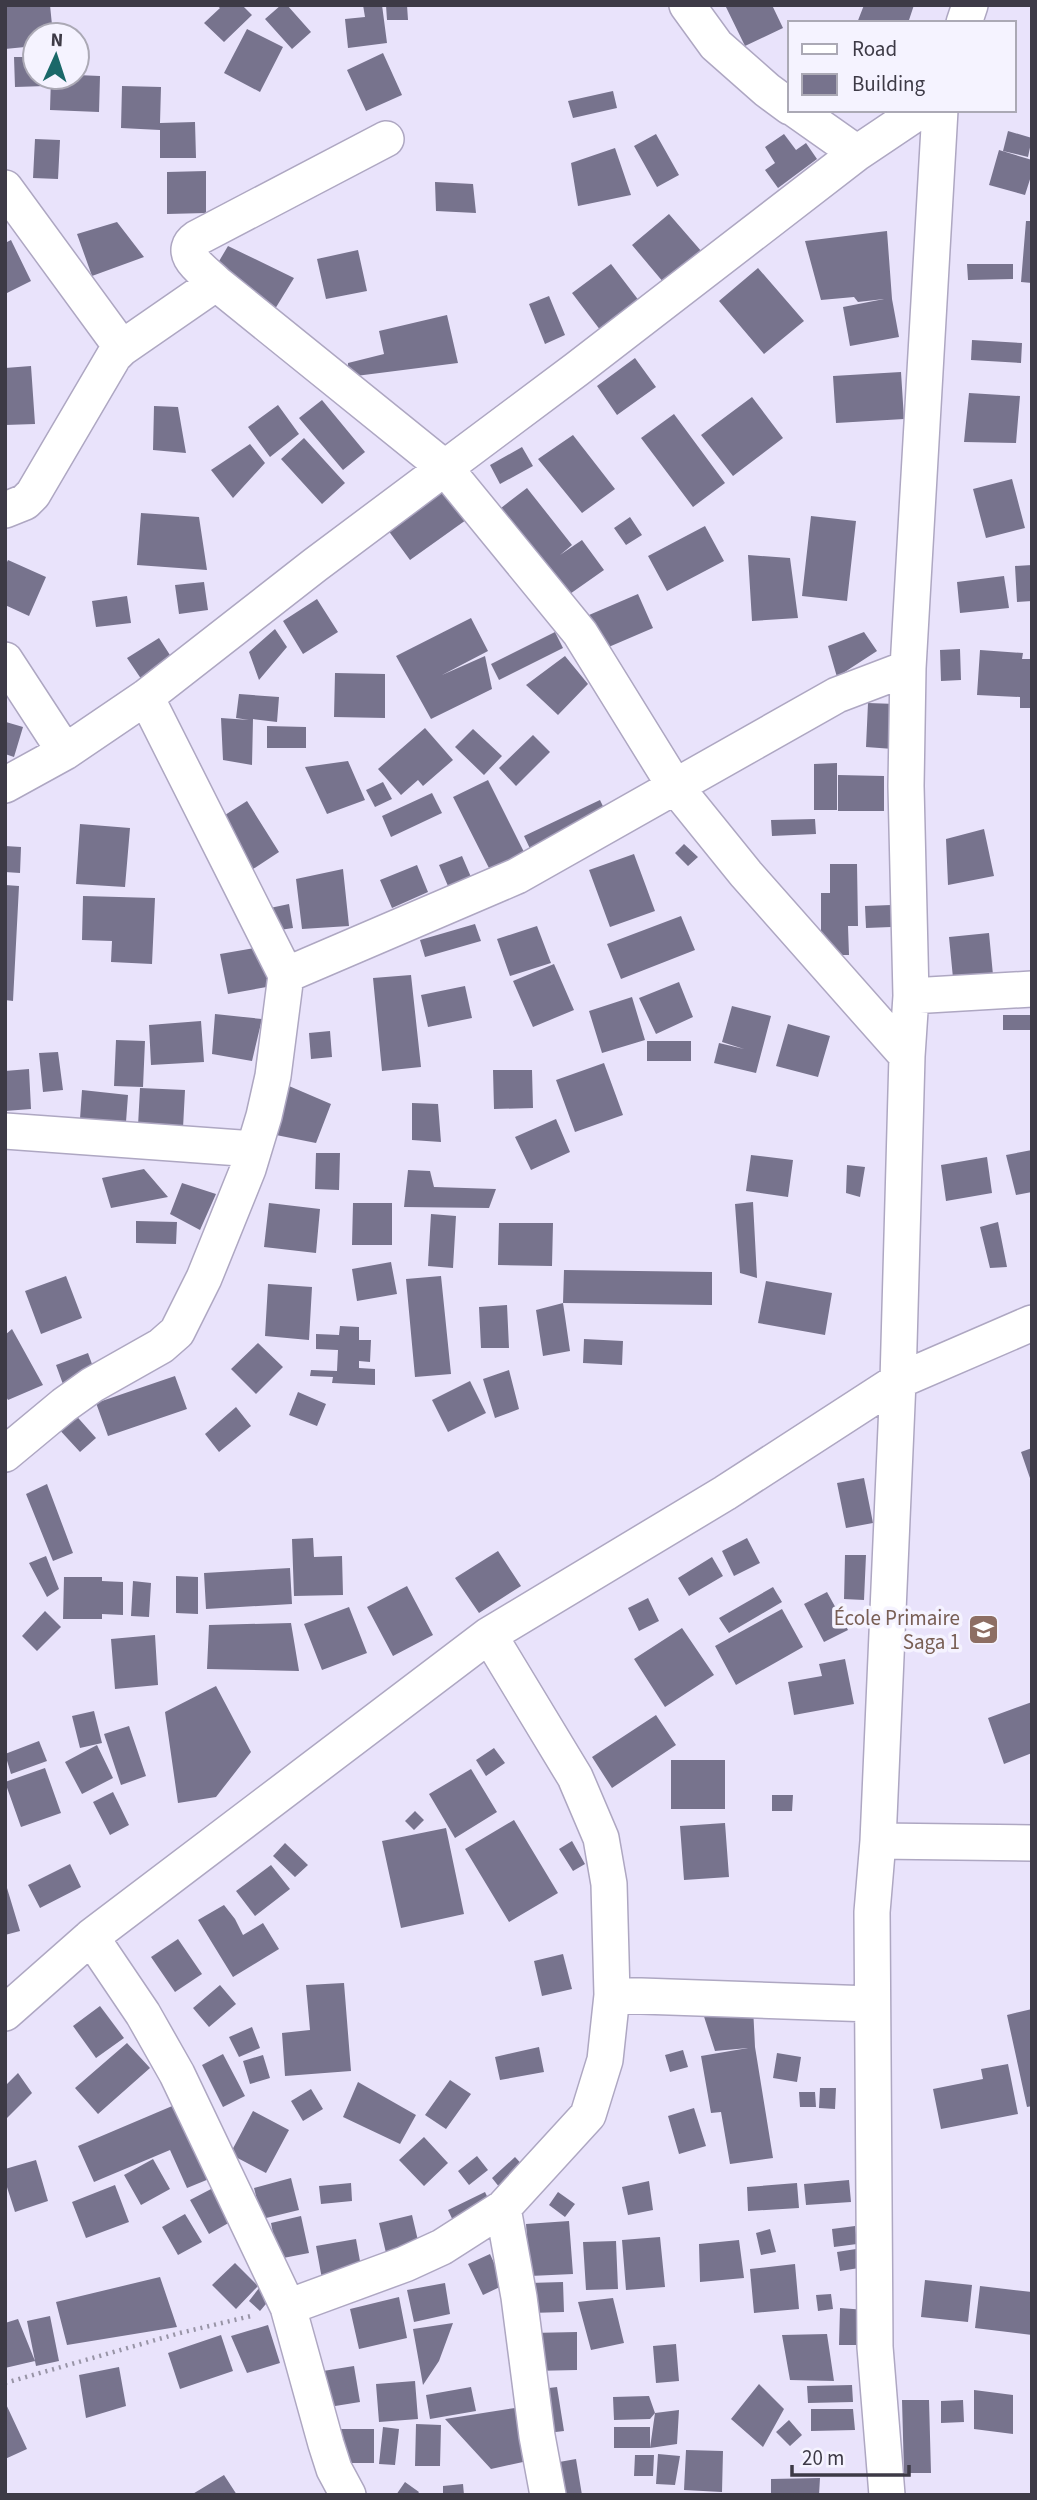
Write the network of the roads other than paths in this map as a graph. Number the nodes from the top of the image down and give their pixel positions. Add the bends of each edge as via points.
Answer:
1 (687, 5) edge
2 (788, 106) edge
3 (799, 112) edge
4 (918, 112) edge
5 (940, 112) edge
6 (386, 139) dead end
7 (857, 153) junction
8 (5, 188) edge
9 (216, 283) junction
10 (122, 348) junction
11 (445, 468) junction
12 (5, 510) edge
13 (5, 660) edge
14 (908, 668) junction
15 (146, 697) junction
16 (65, 752) junction
17 (5, 785) edge
18 (674, 785) junction
19 (286, 975) junction
20 (1032, 989) edge
21 (911, 996) junction
22 (907, 1056) junction
23 (5, 1131) edge
24 (254, 1149) junction
25 (1032, 1323) edge
26 (898, 1381) junction
27 (5, 1454) edge
28 (489, 1635) junction
29 (878, 1841) junction
30 (1032, 1843) edge
31 (90, 1937) junction
32 (612, 1995) junction
33 (873, 2004) junction
34 (5, 2013) edge
35 (503, 2208) junction
36 (288, 2307) junction
37 (348, 2495) edge
38 (548, 2495) edge
39 (887, 2495) edge

1 - 2 street via 716,46
3 - 7 street
4 - 7 street
5 - 14 street
6 - 9 street via 191,242 189,257
7 - 11 street
8 - 10 street
9 - 10 street
9 - 11 street
10 - 12 street via 33,494
11 - 15 street
11 - 18 street via 580,633
13 - 16 street
14 - 18 street via 837,695
14 - 21 street
15 - 16 street
15 - 19 street
16 - 17 street
18 - 19 street via 517,876
18 - 22 street
19 - 24 street via 274,1076
20 - 21 street
21 - 22 street
22 - 26 street
23 - 24 street
24 - 27 street via 204,1278 177,1332 92,1385
25 - 26 street
26 - 28 street via 725,1493
26 - 29 street
28 - 31 street
28 - 32 street via 575,1777 600,1838 609,1884
29 - 30 street
29 - 33 street via 872,1912
31 - 34 street
31 - 36 street via 177,2074
32 - 33 street
32 - 35 street via 605,2060 588,2115
33 - 39 street via 875,2347
35 - 36 street via 442,2247
35 - 38 street
36 - 37 street via 334,2469

